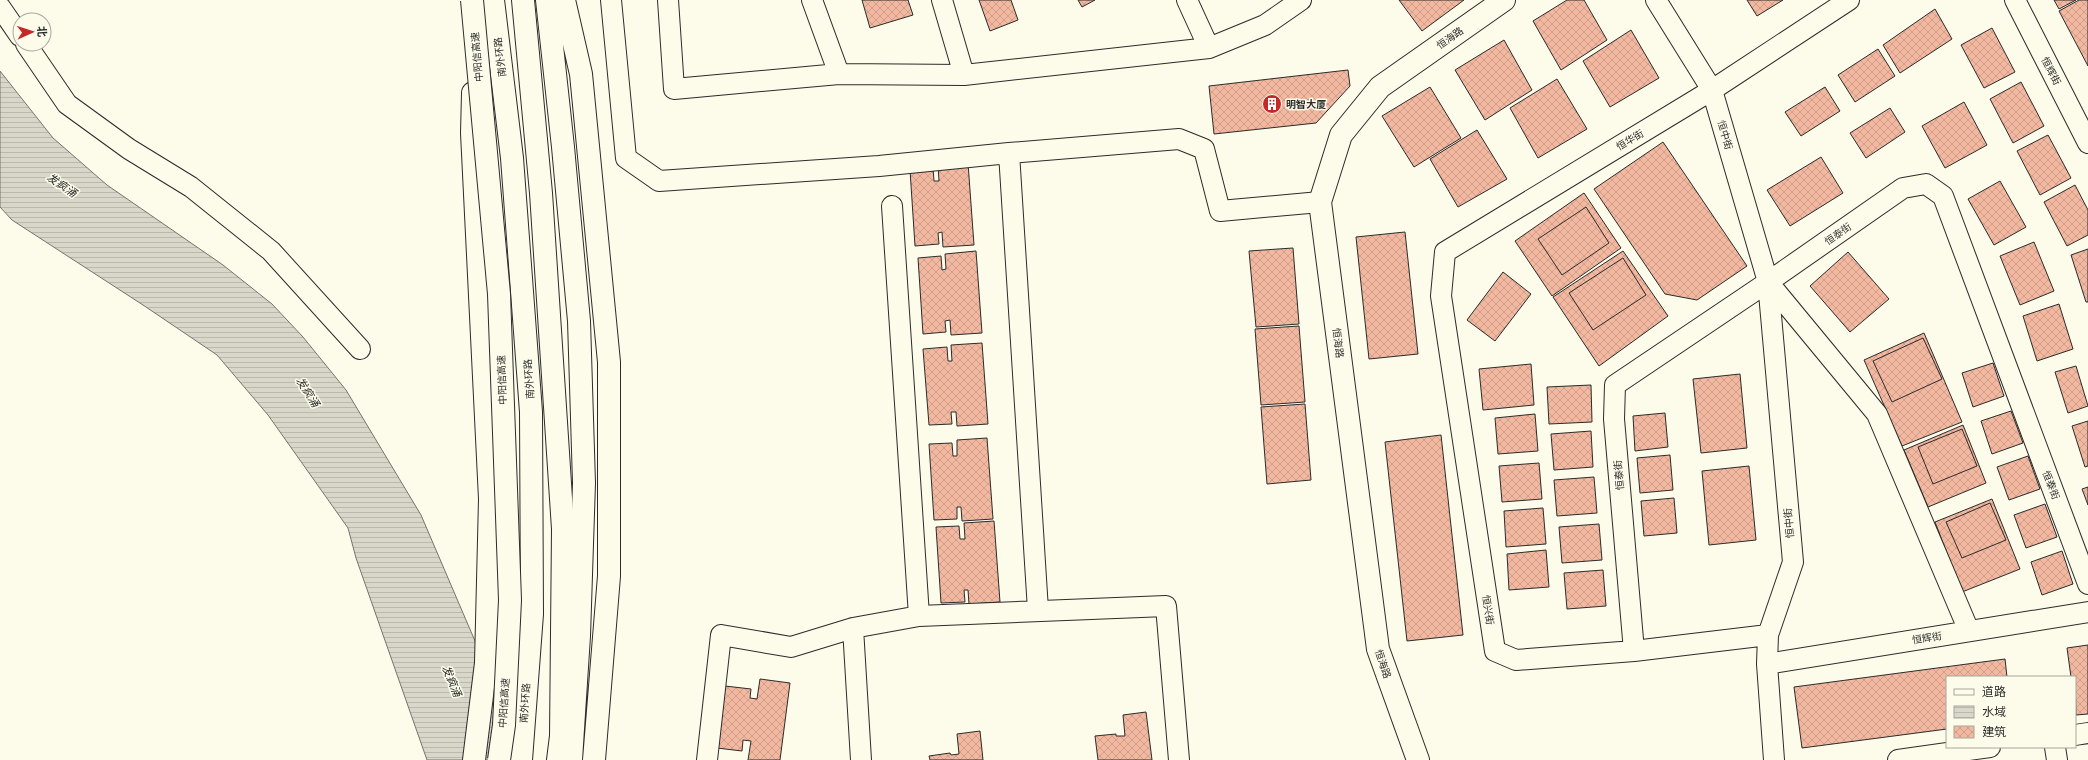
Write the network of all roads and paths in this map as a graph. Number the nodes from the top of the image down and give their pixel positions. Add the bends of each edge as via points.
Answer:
1 (472, 0) edge
2 (475, 0) edge
3 (493, 0) edge
4 (523, 0) edge
5 (547, 0) edge
6 (564, 0) edge
7 (611, 0) edge
8 (668, 0) edge
9 (812, 0) edge
10 (942, 0) edge
11 (1187, 0) edge
12 (1301, 0) edge
13 (1504, 0) edge
14 (1656, 0) edge
15 (1849, 0) edge
16 (2015, 0) edge
17 (0, 7) edge
18 (12, 24) edge
19 (1210, 48) junction
20 (31, 52) edge
21 (839, 74) junction
22 (964, 75) junction
23 (1712, 90) junction
24 (2088, 143) edge
25 (1009, 153) junction
26 (1320, 202) junction
27 (892, 206) dead end
28 (1768, 282) junction
29 (1441, 296) joint
30 (360, 350) dead end
31 (2088, 584) edge
32 (1038, 610) junction
33 (2088, 612) edge
34 (919, 616) junction
35 (853, 628) junction
36 (1969, 631) junction
37 (1768, 635) junction
38 (1634, 651) junction
39 (1766, 664) junction
40 (2088, 733) edge
41 (2076, 735) edge
42 (1983, 748) edge
43 (2055, 748) edge
44 (474, 760) edge
45 (499, 760) edge
46 (521, 760) edge
47 (558, 760) edge
48 (571, 760) edge
49 (594, 760) edge
50 (707, 760) edge
51 (860, 760) edge
52 (1179, 760) edge
53 (1418, 760) edge
54 (1774, 760) edge
55 (1898, 760) edge
56 (2057, 760) edge

1 - 45 main road, 中阳信高速, bridge via 499,294 510,592 504,725
2 - 44 main road via 472,133 490,499 486,663
3 - 46 main road, 南外环路 via 512,158 531,412 532,614
4 - 47 main road via 541,193 563,529 561,736
5 - 48 main road via 564,148 579,322 584,483 579,636
6 - 49 main road via 581,74 609,362 609,576
7 - 25 street via 626,158 659,181 879,166
8 - 21 street via 674,89
9 - 21 street
10 - 22 street
11 - 19 street
12 - 19 street via 1266,25
13 - 26 main road, 恒海路 via 1380,88 1341,135
14 - 23 street, 恒中街
15 - 23 street, 恒华街
16 - 24 street, 恒辉街
17 - 18 street
19 - 22 street
20 - 30 street via 67,104 129,149 191,187 271,251
21 - 22 street
23 - 28 street, 恒中街
23 - 29 street, 恒华街 via 1446,252
25 - 26 street via 1179,139 1204,149 1220,211
25 - 32 street
26 - 53 main road, 恒海路 via 1378,649
27 - 34 street
28 - 31 street, 恒泰街 via 1903,188 1926,184 1943,196
28 - 36 street, 恒中街 via 1877,414
28 - 37 street, 恒中街 via 1793,562
28 - 38 street, 恒泰街 via 1615,385 1614,419
29 - 38 street, 恒兴街 via 1495,651 1516,660
32 - 34 street
32 - 52 street via 1166,606
33 - 36 street, 恒辉街
34 - 35 street
35 - 50 street via 791,647 722,635
35 - 51 street
36 - 39 street, 恒辉街
37 - 38 street, 恒兴街
37 - 39 street, 恒中街
39 - 54 street, 恒中街
40 - 41 street
42 - 55 street
43 - 56 street

